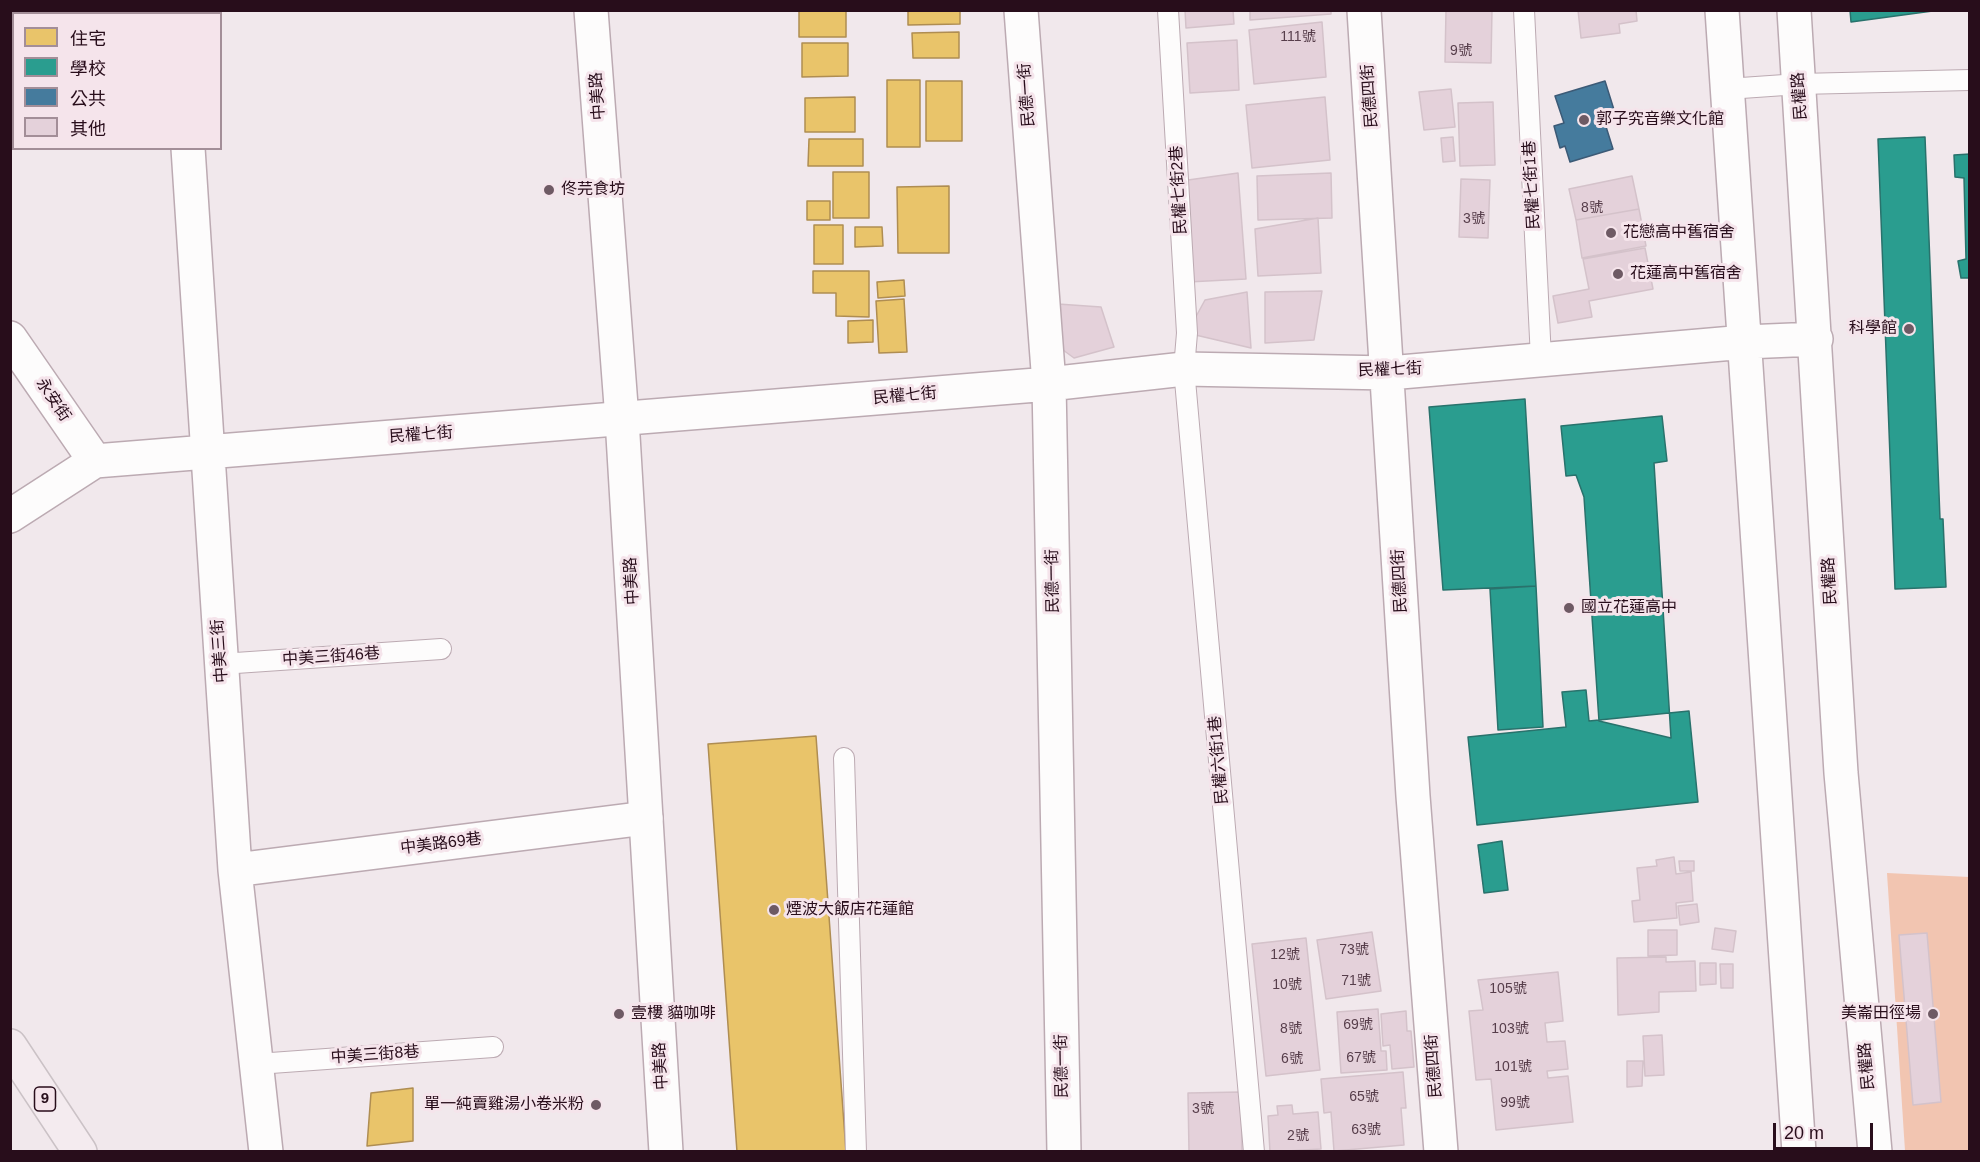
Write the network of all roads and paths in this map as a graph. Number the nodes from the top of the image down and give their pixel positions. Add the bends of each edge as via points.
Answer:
1 (591, 10) edge
2 (1021, 10) edge
3 (1168, 10) edge
4 (1364, 10) edge
5 (1524, 10) edge
6 (1722, 10) edge
7 (1794, 10) edge
8 (1970, 80) edge
9 (1799, 84) junction
10 (1727, 89) junction
11 (188, 150) edge
12 (10, 338) edge
13 (1816, 339) junction
14 (1745, 342) junction
15 (1541, 358) junction
16 (1184, 369) junction
17 (1389, 373) junction
18 (1049, 384) junction
19 (622, 419) junction
20 (207, 451) junction
21 (95, 461) junction
22 (10, 516) edge
23 (441, 649) dead end
24 (221, 664) junction
25 (844, 758) dead end
26 (646, 818) junction
27 (235, 870) junction
28 (10, 1046) edge
29 (493, 1047) dead end
30 (257, 1064) junction
31 (80, 1152) edge
32 (266, 1152) edge
33 (666, 1152) edge
34 (856, 1152) edge
35 (1064, 1152) edge
36 (1254, 1152) edge
37 (1441, 1152) edge
38 (1799, 1152) edge
39 (1875, 1152) edge

1 - 19 street, 中美路
2 - 18 street, 民德一街
3 - 16 lane, 民權七街2巷 via 1187,333
4 - 17 street, 民德四街
5 - 15 lane, 民權七街1巷
6 - 10 street
7 - 9 street, 民權路
8 - 9 lane
9 - 10 lane
9 - 13 street, 民權路
10 - 14 street
11 - 20 street, 中美三街
12 - 21 street, 永安街
13 - 14 street, 民權七街
13 - 39 street, 民權路 via 1841,773
14 - 15 street, 民權七街
14 - 38 street
15 - 17 street, 民權七街
16 - 17 street, 民權七街
16 - 18 street, 民權七街
16 - 36 lane, 民權六街1巷
17 - 37 street, 民德四街 via 1413,796
18 - 19 street, 民權七街
18 - 35 street, 民德一街
19 - 20 street, 民權七街
19 - 26 street, 中美路
20 - 21 street, 民權七街
20 - 24 street, 中美三街
21 - 22 street, 民權七街
23 - 24 lane, 中美三街46巷
24 - 27 street, 中美三街
25 - 34 lane
26 - 27 street, 中美路69巷
26 - 33 street, 中美路
27 - 30 street, 中美三街
28 - 31 main road, 9
29 - 30 lane, 中美三街8巷
30 - 32 street, 中美三街

